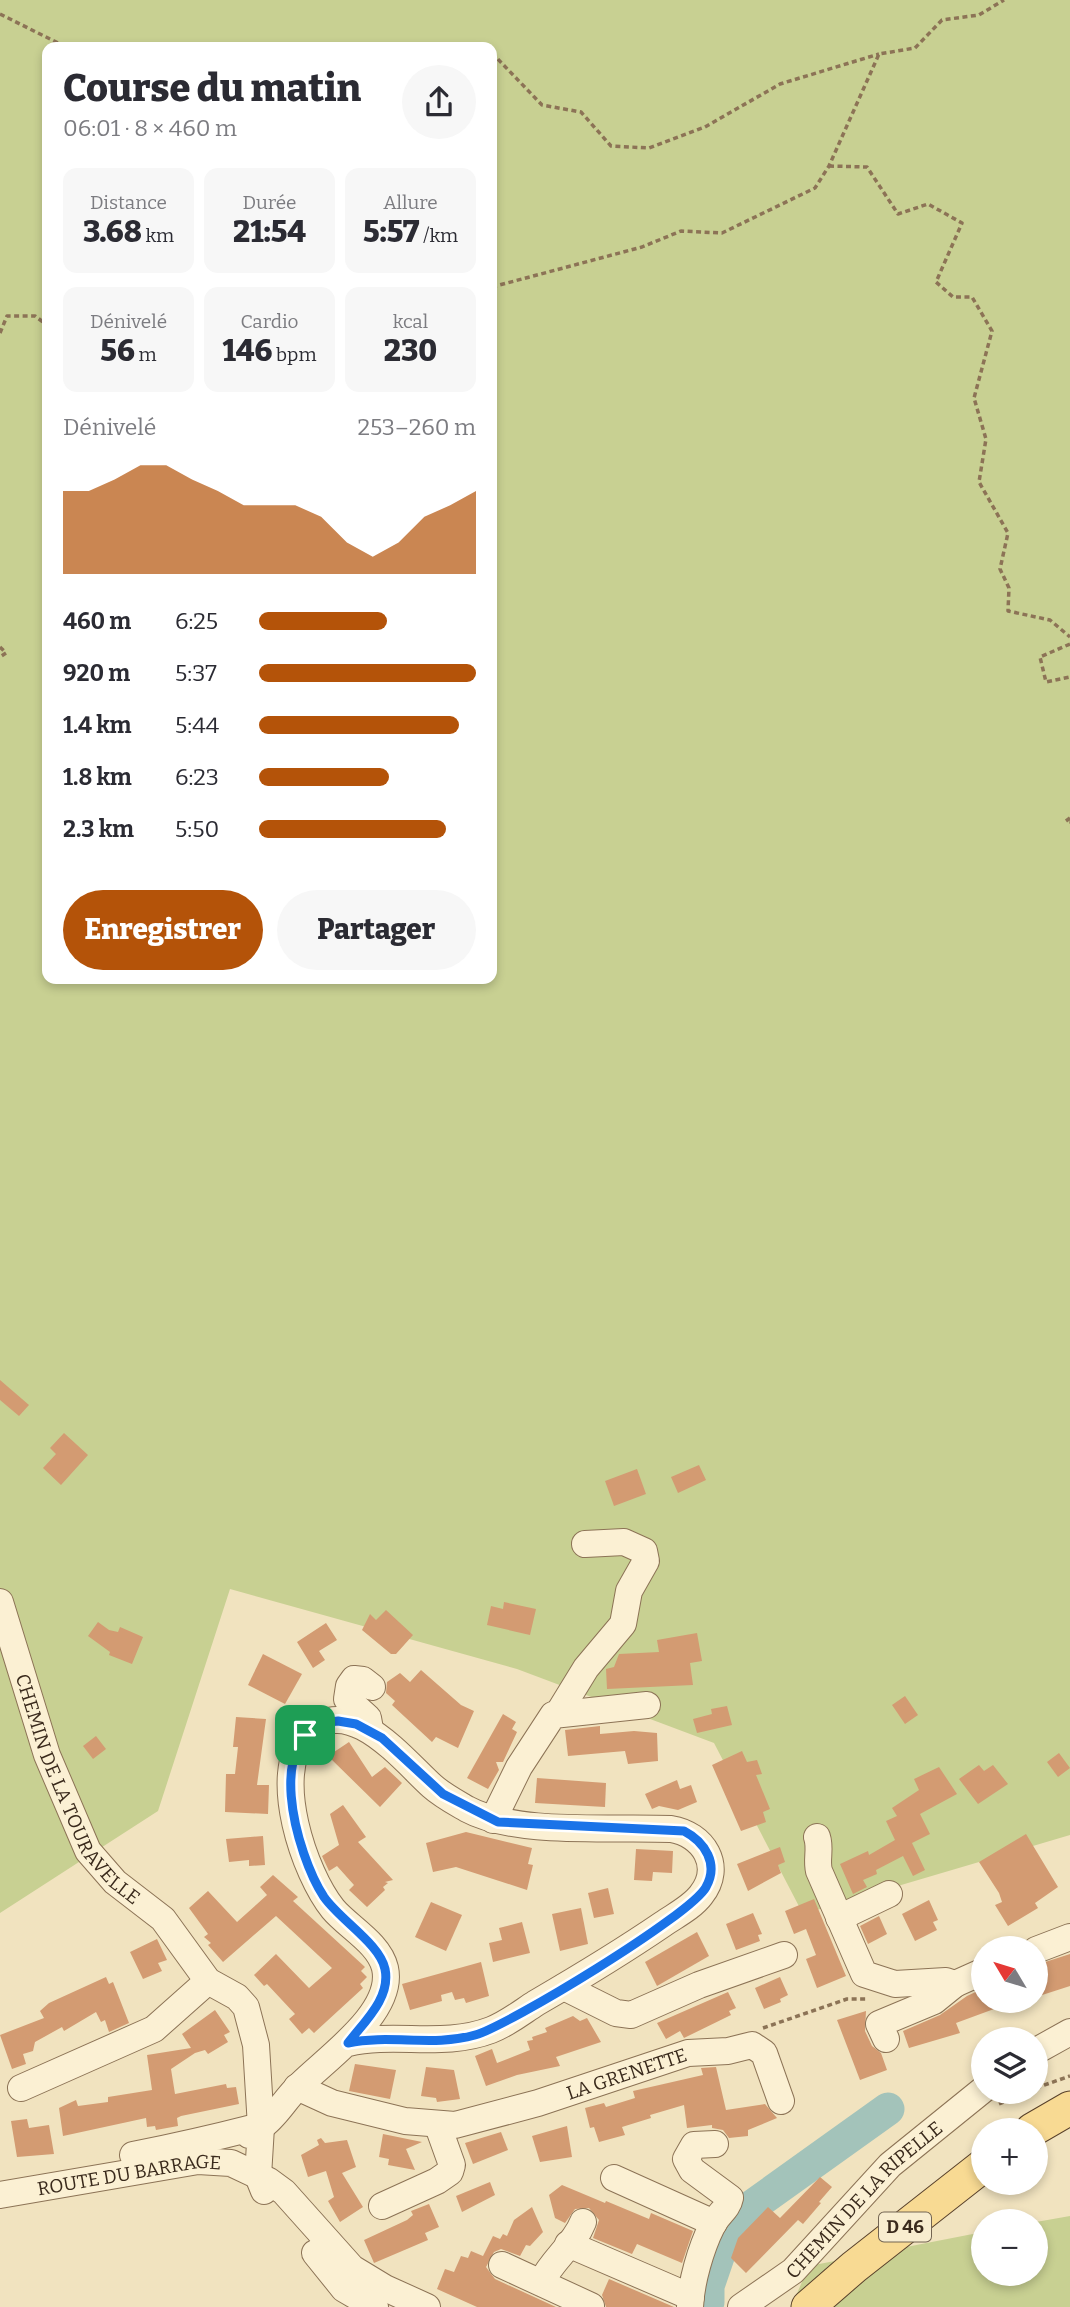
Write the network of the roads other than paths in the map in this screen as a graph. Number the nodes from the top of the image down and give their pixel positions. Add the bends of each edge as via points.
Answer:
1 (585, 1544) dead end
2 (0, 1602) edge
3 (372, 1687) dead end
4 (647, 1705) dead end
5 (559, 1712) junction
6 (369, 1730) junction
7 (492, 1820) junction
8 (817, 1837) dead end
9 (889, 1894) dead end
10 (839, 1918) junction
11 (1070, 1937) edge
12 (1048, 1945) edge
13 (784, 1955) dead end
14 (971, 1976) edge
15 (208, 1981) junction
16 (955, 1983) junction
17 (564, 1987) junction
18 (1070, 2032) edge
19 (886, 2039) dead end
20 (348, 2043) junction
21 (1048, 2044) edge
22 (297, 2087) junction
23 (21, 2088) dead end
24 (782, 2101) dead end
25 (981, 2104) edge
26 (1070, 2108) edge
27 (1048, 2121) edge
28 (438, 2126) junction
29 (261, 2127) junction
30 (715, 2144) dead end
31 (133, 2155) dead end
32 (228, 2163) junction
33 (258, 2176) junction
34 (971, 2176) edge
35 (614, 2178) dead end
36 (0, 2195) edge
37 (382, 2206) dead end
38 (583, 2222) dead end
39 (714, 2222) junction
40 (568, 2244) junction
41 (502, 2265) dead end
42 (542, 2281) junction
43 (817, 2301) edge
44 (691, 2302) edge
45 (591, 2306) edge
46 (375, 2307) edge
47 (427, 2307) edge
48 (741, 2307) edge

1 - 5 street via 624,1542 639,1547 646,1561 629,1591 623,1624 586,1668
2 - 15 street, CHEMIN DE LA TOURAVELLE via 47,1755 88,1851 115,1882 163,1920
3 - 6 street via 354,1679 347,1694 349,1702 368,1718
4 - 5 street
5 - 7 street via 547,1720
6 - 7 street via 443,1794
6 - 20 street via 346,1722 320,1724 305,1735 289,1774 297,1821 316,1882 385,1966 380,2000
7 - 17 street via 684,1831 699,1841 710,1859 710,1878 700,1897
8 - 10 street via 821,1847 817,1863
9 - 10 street
10 - 16 street via 867,1976 895,1984
11 - 12 street
13 - 17 street via 631,2015 616,2013
14 - 16 street
15 - 23 street via 155,2029
15 - 29 street via 242,2001 249,2013 260,2078
16 - 19 street via 934,2001 879,2024
17 - 20 street via 494,2029 462,2039 373,2038
18 - 21 street
20 - 22 street
22 - 28 street, LA GRENETTE via 342,2105
22 - 29 street
24 - 28 street, LA GRENETTE via 764,2053 752,2045 688,2053 489,2117
25 - 48 street, CHEMIN DE LA RIPELLE via 890,2165 793,2271
26 - 27 main road
28 - 37 street via 452,2165 450,2172
29 - 31 street
29 - 32 street
29 - 33 street
30 - 39 street via 694,2145 686,2159 692,2170 730,2198
32 - 33 street, ROUTE DU BARRAGE
32 - 36 street, ROUTE DU BARRAGE via 198,2161
33 - 46 street via 264,2190 344,2289
33 - 47 street, ROUTE DU BARRAGE via 284,2192 352,2268
34 - 43 main road, D 46
35 - 39 street
38 - 40 street
39 - 44 street
40 - 42 street
40 - 44 street
41 - 42 street
42 - 45 street

